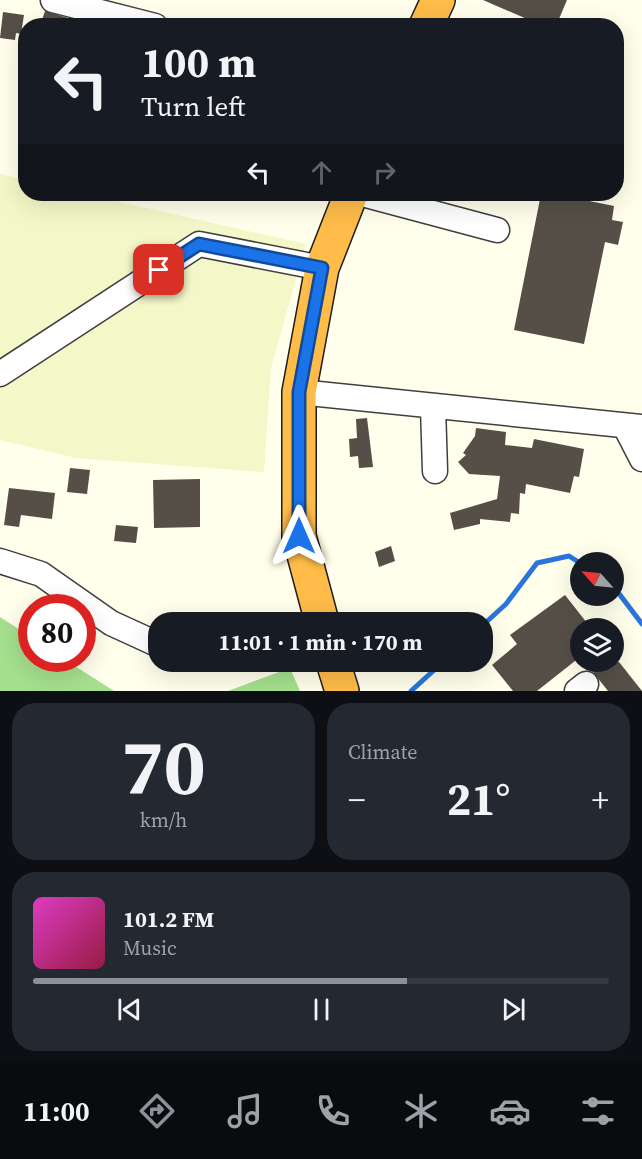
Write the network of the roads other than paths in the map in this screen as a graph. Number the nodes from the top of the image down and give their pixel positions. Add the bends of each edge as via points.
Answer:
1 (53, 0) edge
2 (438, 0) edge
3 (124, 18) edge
4 (430, 18) edge
5 (348, 201) edge
6 (388, 201) edge
7 (497, 230) dead end
8 (322, 268) junction
9 (0, 374) edge
10 (299, 392) junction
11 (433, 407) junction
12 (634, 427) edge
13 (642, 459) edge
14 (435, 471) dead end
15 (0, 561) edge
16 (319, 612) edge
17 (148, 640) edge
18 (336, 672) edge
19 (342, 691) edge

1 - 3 street
2 - 4 highway
5 - 8 highway
6 - 7 street
8 - 9 street via 199,244
8 - 10 highway
10 - 11 street
10 - 16 highway via 299,536
11 - 12 street
11 - 14 street
12 - 13 street
15 - 17 street via 41,574 111,623
18 - 19 highway

